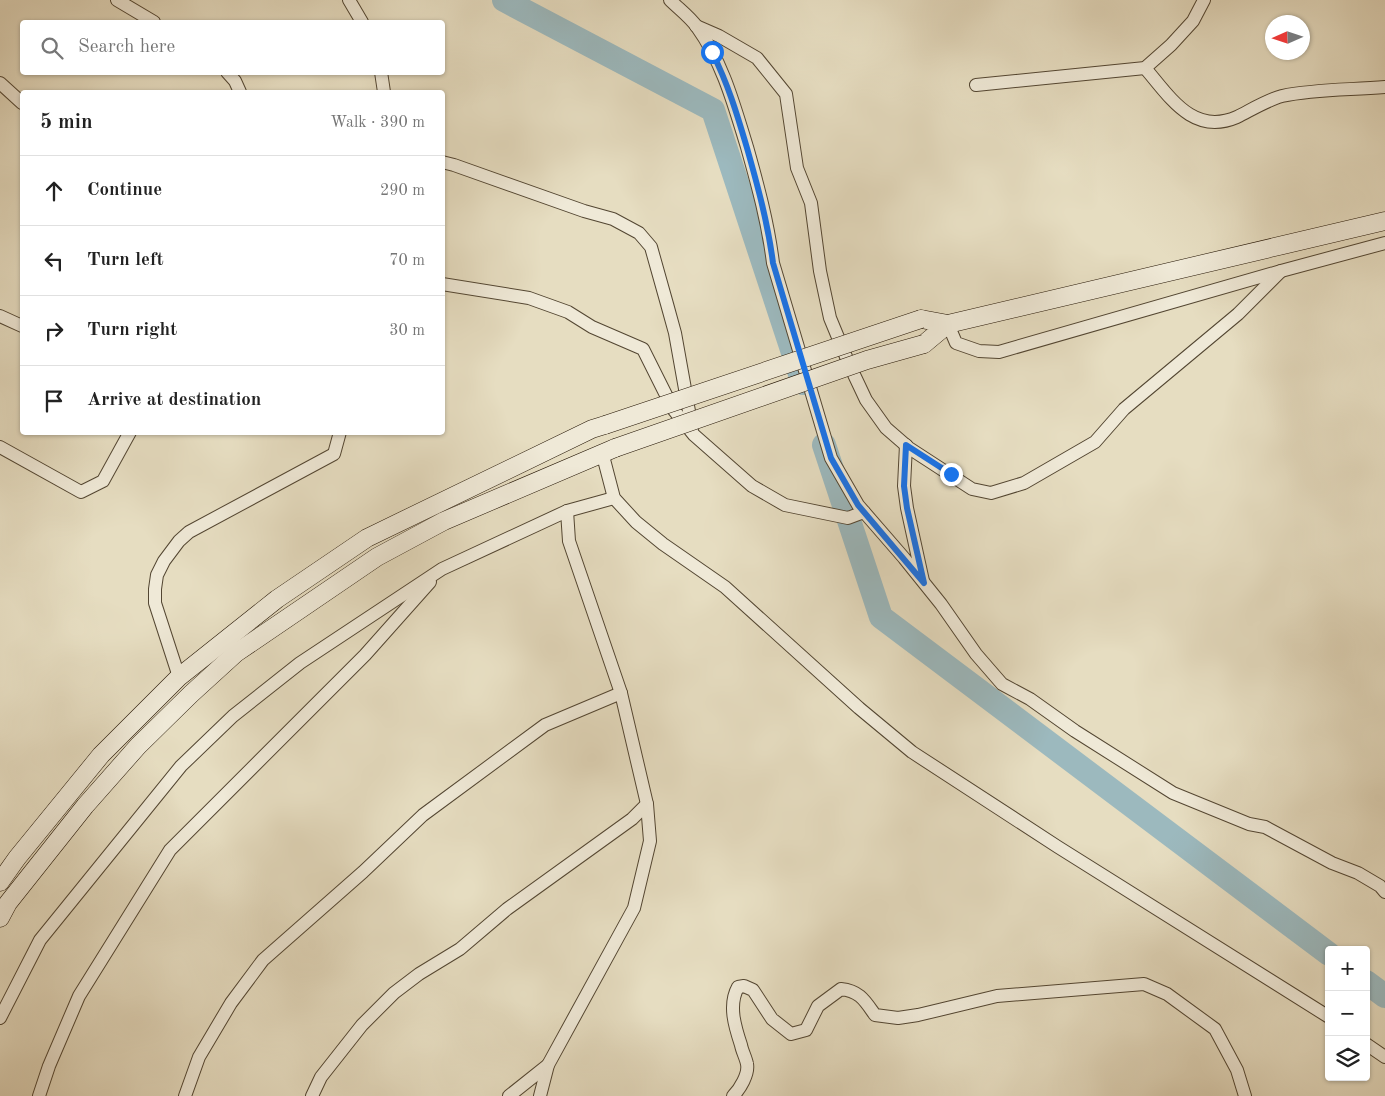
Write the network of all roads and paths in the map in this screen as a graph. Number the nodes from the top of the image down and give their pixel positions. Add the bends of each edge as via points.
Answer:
1 (117, 0) edge
2 (349, 0) edge
3 (670, 0) edge
4 (1204, 0) edge
5 (151, 20) edge
6 (361, 20) edge
7 (696, 26) junction
8 (1145, 68) junction
9 (230, 75) edge
10 (381, 75) edge
11 (0, 83) edge
12 (976, 85) dead end
13 (1385, 88) edge
14 (239, 90) edge
15 (384, 90) edge
16 (20, 101) edge
17 (445, 163) edge
18 (1385, 221) edge
19 (1385, 243) edge
20 (1281, 271) junction
21 (445, 284) edge
22 (0, 316) edge
23 (948, 324) junction
24 (20, 325) edge
25 (128, 435) edge
26 (339, 435) edge
27 (694, 435) junction
28 (906, 445) junction
29 (0, 447) edge
30 (609, 450) junction
31 (614, 498) junction
32 (567, 511) junction
33 (864, 512) junction
34 (442, 569) junction
35 (924, 583) junction
36 (179, 678) junction
37 (621, 693) junction
38 (646, 804) junction
39 (0, 882) edge
40 (1385, 892) edge
41 (0, 918) edge
42 (1325, 1014) edge
43 (0, 1018) edge
44 (1370, 1047) edge
45 (1385, 1057) edge
46 (548, 1065) junction
47 (39, 1096) edge
48 (185, 1096) edge
49 (312, 1096) edge
50 (509, 1096) edge
51 (540, 1096) edge
52 (733, 1096) edge
53 (1245, 1096) edge

1 - 5 street
2 - 6 street
3 - 7 street
4 - 8 street via 1193,21
7 - 28 street via 757,58 786,94 797,168 812,203 820,271 830,318 866,400 886,428
7 - 33 street via 712,52 733,100 763,203 773,263 831,458
8 - 12 street
8 - 13 street via 1182,110 1205,121 1234,118 1280,97
9 - 14 street
10 - 15 street
11 - 16 street
17 - 27 street via 614,219 639,233 651,247 675,333
18 - 23 street
19 - 20 street
20 - 23 street via 999,352 979,351 956,342
20 - 28 street via 1238,314 1124,409 1095,442 1024,483 991,493 972,489
21 - 27 street via 528,298 568,312 592,327 643,349 673,409
22 - 24 street
23 - 30 street, bridge via 924,344 867,360
23 - 36 street, bridge via 921,318 584,433 366,538 277,599
25 - 29 street via 103,481 81,492
26 - 36 street via 334,454 189,532 164,561 157,575 155,603
27 - 33 street via 752,486 785,505 848,518
28 - 35 street via 904,486
30 - 31 street
30 - 41 street via 444,520 377,557 236,653 138,746 85,806 8,903
31 - 32 street
31 - 42 street via 663,544 725,587 912,752
32 - 34 street
32 - 37 street via 569,541
33 - 35 street
34 - 43 street via 300,663 233,716 181,766 40,940
34 - 47 street via 365,655 170,850 79,996
35 - 40 street via 1002,684 1173,793 1249,824 1265,827 1332,863 1358,873
36 - 39 street via 100,755
37 - 38 street
37 - 48 street via 546,725 423,815 263,960 231,1003 199,1057
38 - 46 street via 650,841 634,908
38 - 49 street via 632,819 507,909 460,949 394,993 362,1024 321,1077
44 - 45 street
46 - 50 street
46 - 51 street
52 - 53 street via 748,1066 740,1045 732,1003 738,987 753,990 772,1019 791,1034 806,1030 818,1006 841,989 853,990 875,1015 898,1018 998,996 1144,984 1167,994 1215,1029 1237,1070

